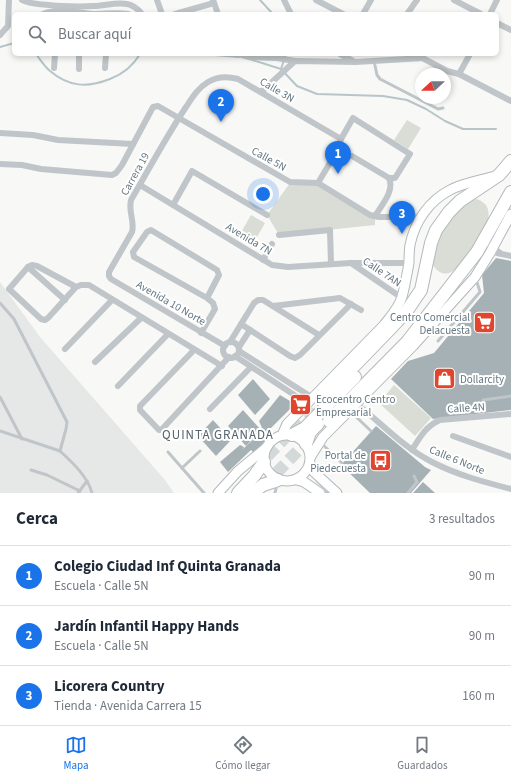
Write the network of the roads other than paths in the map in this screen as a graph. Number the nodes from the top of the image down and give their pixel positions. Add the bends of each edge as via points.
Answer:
1 (9, 0) edge
2 (22, 0) edge
3 (158, 0) edge
4 (284, 0) edge
5 (316, 0) edge
6 (332, 0) edge
7 (371, 0) edge
8 (416, 0) edge
9 (454, 0) edge
10 (497, 0) edge
11 (213, 1) edge
12 (113, 2) edge
13 (62, 3) edge
14 (89, 3) edge
15 (329, 6) junction
16 (140, 12) edge
17 (161, 12) edge
18 (181, 12) edge
19 (217, 12) edge
20 (290, 12) edge
21 (340, 12) edge
22 (364, 12) edge
23 (410, 12) edge
24 (476, 12) edge
25 (491, 12) edge
26 (499, 23) edge
27 (511, 30) edge
28 (0, 35) edge
29 (54, 56) edge
30 (79, 56) edge
31 (106, 56) edge
32 (245, 56) edge
33 (344, 56) edge
34 (419, 56) edge
35 (469, 56) edge
36 (423, 58) junction
37 (291, 59) edge
38 (374, 61) junction
39 (356, 62) junction
40 (54, 68) dead end
41 (105, 68) dead end
42 (79, 69) dead end
43 (459, 74) junction
44 (201, 87) joint
45 (261, 92) junction
46 (511, 101) edge
47 (443, 108) dead end
48 (179, 118) junction
49 (0, 133) edge
50 (341, 138) junction
51 (133, 144) junction
52 (352, 156) dead end
53 (511, 161) edge
54 (0, 164) edge
55 (498, 175) junction
56 (389, 178) junction
57 (318, 183) junction
58 (140, 185) junction
59 (511, 192) edge
60 (173, 205) junction
61 (511, 214) edge
62 (267, 216) dead end
63 (375, 216) junction
64 (420, 217) junction
65 (279, 235) dead end
66 (483, 240) junction
67 (272, 244) dead end
68 (495, 251) junction
69 (511, 256) edge
70 (263, 260) junction
71 (409, 263) junction
72 (331, 264) junction
73 (351, 264) junction
74 (28, 267) junction
75 (109, 276) joint
76 (475, 277) junction
77 (76, 287) junction
78 (421, 290) junction
79 (207, 298) junction
80 (402, 298) junction
81 (65, 300) junction
82 (112, 300) junction
83 (439, 301) junction
84 (0, 303) edge
85 (351, 304) junction
86 (273, 306) junction
87 (361, 310) dead end
88 (443, 313) junction
89 (141, 318) junction
90 (454, 321) junction
91 (241, 324) junction
92 (250, 330) junction
93 (201, 333) junction
94 (168, 334) junction
95 (319, 335) junction
96 (438, 341) dead end
97 (230, 342) junction
98 (225, 346) junction
99 (65, 349) dead end
100 (194, 350) junction
101 (235, 353) junction
102 (95, 362) dead end
103 (222, 366) junction
104 (251, 366) junction
105 (118, 386) dead end
106 (328, 393) tunnel mouth
107 (511, 396) edge
108 (0, 397) edge
109 (483, 400) dead end
110 (310, 401) junction
111 (357, 406) junction
112 (210, 409) dead end
113 (511, 414) edge
114 (329, 421) dead end
115 (0, 431) edge
116 (371, 431) dead end
117 (287, 435) junction
118 (453, 436) dead end
119 (22, 439) junction
120 (320, 441) junction
121 (306, 444) junction
122 (267, 447) junction
123 (412, 450) junction
124 (60, 451) junction
125 (200, 451) dead end
126 (168, 452) dead end
127 (511, 457) edge
128 (265, 462) junction
129 (310, 462) junction
130 (342, 464) dead end
131 (182, 468) junction
132 (31, 470) dead end
133 (414, 476) dead end
134 (252, 479) joint
135 (298, 479) junction
136 (87, 481) junction
137 (277, 483) edge
138 (511, 488) edge
139 (79, 492) edge
140 (92, 493) edge
141 (204, 493) edge
142 (218, 493) edge
143 (232, 493) edge
144 (238, 493) edge
145 (246, 493) edge
146 (252, 493) edge
147 (268, 493) edge
148 (320, 493) edge
149 (327, 493) edge
150 (331, 493) edge
151 (337, 493) edge
152 (408, 493) edge

1 - 28 street via 8,26
2 - 13 street via 36,4
3 - 17 street
4 - 20 street
5 - 15 street
6 - 15 street
7 - 22 street
8 - 23 street
9 - 24 street
10 - 25 street
11 - 18 street
11 - 19 street
12 - 14 street
12 - 16 street via 134,6
13 - 14 street
15 - 21 street
26 - 27 street
29 - 40 street
30 - 42 street
31 - 41 street
32 - 37 street
33 - 39 street
34 - 36 street
35 - 43 street
36 - 38 street
36 - 43 street
37 - 39 street
37 - 45 street via 286,68
38 - 39 street
38 - 47 lane via 380,79 438,109
43 - 46 street
44 - 45 street, Calle 3N via 217,78 229,77 238,79
44 - 48 street, Carrera 19
45 - 50 street, Calle 3N
48 - 51 street, Calle 5N via 158,106 153,107
48 - 57 street, Calle 5N via 290,182
48 - 58 street, Carrera 19
49 - 51 street via 58,140
50 - 56 street via 354,118 410,154 395,178
50 - 57 street via 338,149
51 - 54 street, Calle 5N via 122,165 112,175
52 - 56 street
53 - 55 highway
55 - 64 street via 451,190 440,196
55 - 78 highway via 460,201 442,220 431,243
56 - 63 street via 390,192
57 - 63 street, Calle 5N
58 - 60 street, Avenida 7N
58 - 75 street, Carrera 19 via 129,206 132,232
59 - 66 highway
60 - 62 street via 192,171
60 - 70 street, Avenida 7N
61 - 68 street
63 - 64 street, Calle 5N
64 - 71 street via 410,246
65 - 72 street via 330,230
66 - 68 street
66 - 83 highway via 477,252
67 - 70 street
68 - 69 street
68 - 76 street
70 - 72 street, Avenida 7N via 272,265 288,267
71 - 73 street, Avenida 7N
71 - 80 street
72 - 73 street, Avenida 7N
73 - 80 street, Calle 7AN
74 - 77 street via 37,266
74 - 81 street
74 - 81 street via 9,289 41,319 48,318
75 - 93 street, Avenida 10 Norte
76 - 88 street
76 - 90 lane via 480,292
77 - 81 street
77 - 82 street via 88,285
78 - 106 highway via 406,312
78 - 117 highway via 416,310 405,326 305,428
79 - 79 street via 219,275 217,270 151,230 147,232 133,252 134,256
79 - 93 street via 215,309
80 - 110 street via 384,325
82 - 89 street
82 - 99 street
83 - 114 highway via 407,342
83 - 121 highway via 420,314 310,432
84 - 124 lane via 14,319 67,422
85 - 86 street via 340,298
85 - 87 street
85 - 95 street
86 - 91 street via 258,300
86 - 95 street
88 - 90 lane
88 - 111 street
89 - 94 street
89 - 102 street
90 - 96 lane
91 - 92 street
91 - 97 street
92 - 95 street via 295,358
92 - 101 street
93 - 98 street, Avenida 10 Norte
94 - 100 street
94 - 105 street
97 - 98 street
97 - 101 street via 237,344
98 - 101 street via 224,352
100 - 103 street
100 - 103 street via 140,406 140,410 159,430 164,428
101 - 103 street
101 - 104 street
101 - 110 street
104 - 110 street
104 - 112 street
107 - 109 lane
108 - 119 lane
110 - 117 street via 287,424
111 - 116 lane
111 - 120 street
111 - 123 street, Calle 6 Norte
113 - 123 street, Calle 4N via 433,422
115 - 119 lane
117 - 121 street
117 - 122 street via 276,437
118 - 127 street
119 - 124 lane
120 - 129 street
120 - 130 lane
121 - 129 street
122 - 128 street
122 - 142 street
123 - 138 street, Calle 6 Norte via 432,462 470,478
124 - 136 lane
125 - 131 lane
126 - 131 lane
128 - 134 lane
128 - 137 street via 268,472
128 - 144 highway
129 - 135 street via 308,470
129 - 150 lane via 309,470 313,477
129 - 151 street via 314,472
131 - 141 lane
132 - 139 lane
133 - 152 lane via 417,482
134 - 143 highway
135 - 137 street
135 - 148 street
135 - 149 lane via 310,480
136 - 139 lane
136 - 140 lane
137 - 145 lane via 256,485
137 - 146 highway via 263,485
137 - 147 highway

